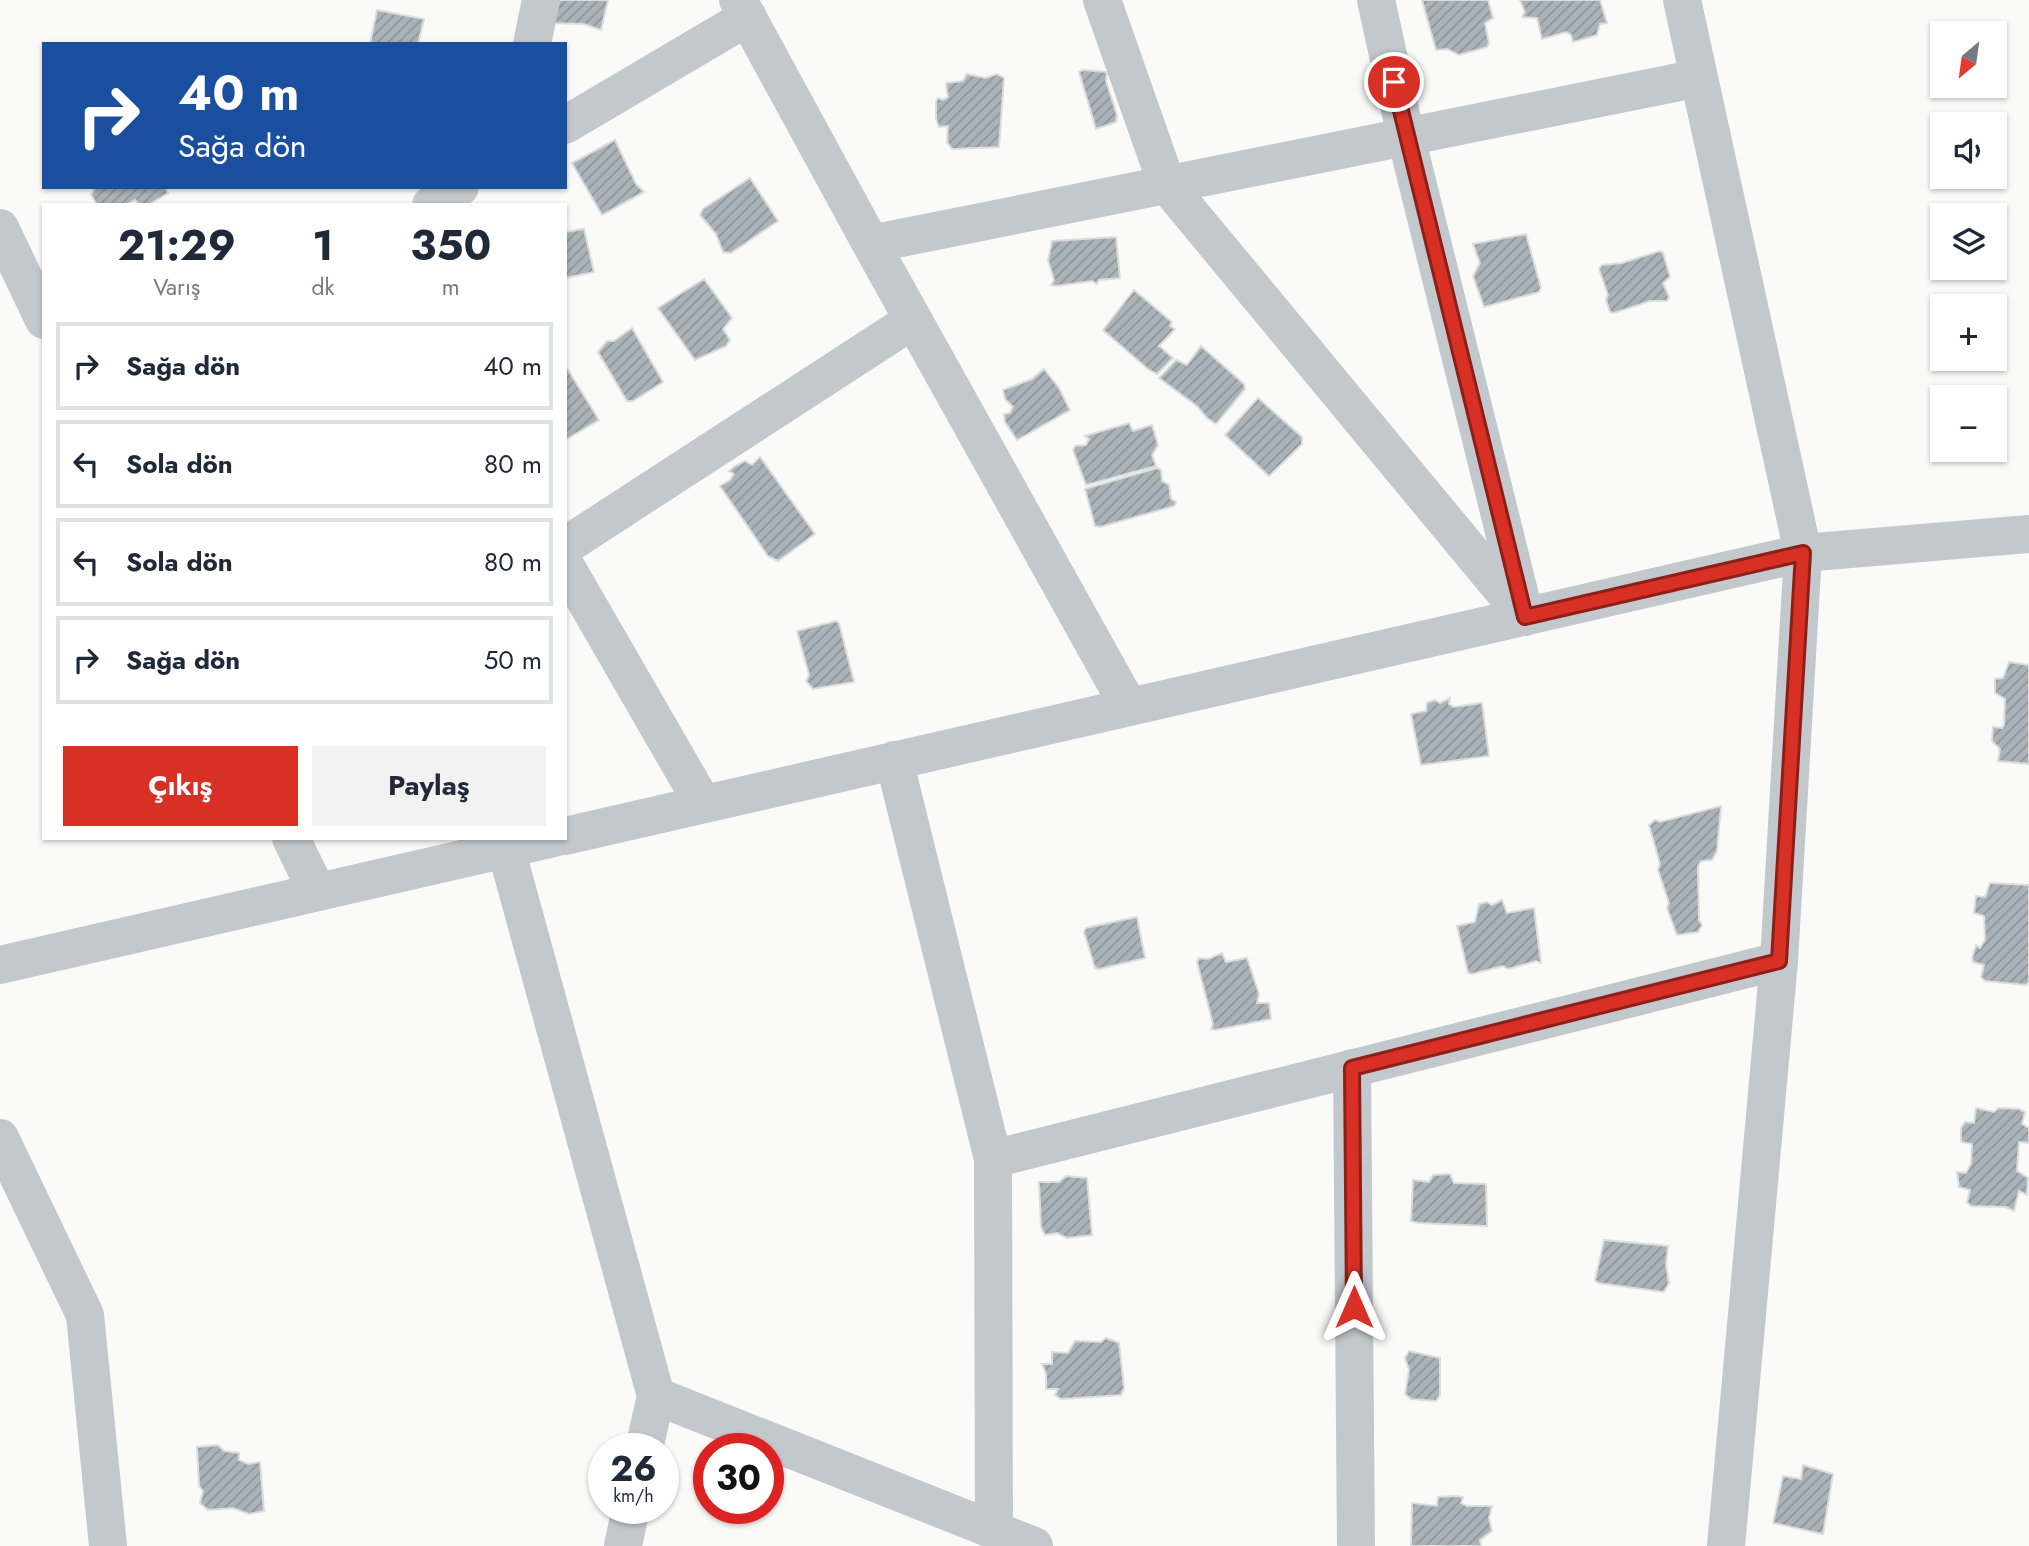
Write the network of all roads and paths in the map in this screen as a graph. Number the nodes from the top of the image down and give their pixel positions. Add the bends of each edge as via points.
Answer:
1 (541, 0) edge
2 (1102, 0) edge
3 (1376, 0) edge
4 (1682, 0) edge
5 (743, 9) edge
6 (532, 42) edge
7 (1699, 78) junction
8 (567, 124) edge
9 (1406, 136) junction
10 (1167, 185) junction
11 (457, 189) edge
12 (434, 203) edge
13 (0, 228) edge
14 (871, 244) junction
15 (42, 316) edge
16 (913, 320) junction
17 (2029, 534) edge
18 (567, 545) edge
19 (1803, 553) junction
20 (567, 568) edge
21 (1525, 617) junction
22 (1129, 707) junction
23 (894, 760) junction
24 (703, 804) junction
25 (567, 836) edge
26 (292, 840) edge
27 (545, 840) edge
28 (506, 849) junction
29 (317, 892) junction
30 (1779, 961) junction
31 (0, 965) edge
32 (1352, 1068) junction
33 (0, 1138) edge
34 (993, 1159) junction
35 (656, 1396) junction
36 (648, 1433) edge
37 (628, 1524) edge
38 (994, 1530) junction
39 (108, 1546) edge
40 (623, 1546) edge
41 (1034, 1546) edge
42 (1356, 1546) edge
43 (1726, 1546) edge

1 - 6 street
2 - 10 street
3 - 9 street
4 - 7 street
5 - 8 street
5 - 14 street
7 - 9 street
7 - 19 street
9 - 10 street
9 - 21 street
10 - 14 street
10 - 21 street
11 - 12 street
13 - 15 street
14 - 16 street
16 - 18 street
16 - 22 street
17 - 19 street
19 - 21 street
19 - 30 street
20 - 24 street
21 - 22 street
22 - 23 street
23 - 24 street
23 - 34 street
24 - 25 street
26 - 29 street
27 - 28 street
28 - 29 street
28 - 35 street
29 - 31 street
30 - 32 street
30 - 43 street
32 - 34 street
32 - 42 street
33 - 39 street via 85,1315
34 - 38 street
35 - 36 street
35 - 38 street
37 - 40 street
38 - 41 street

